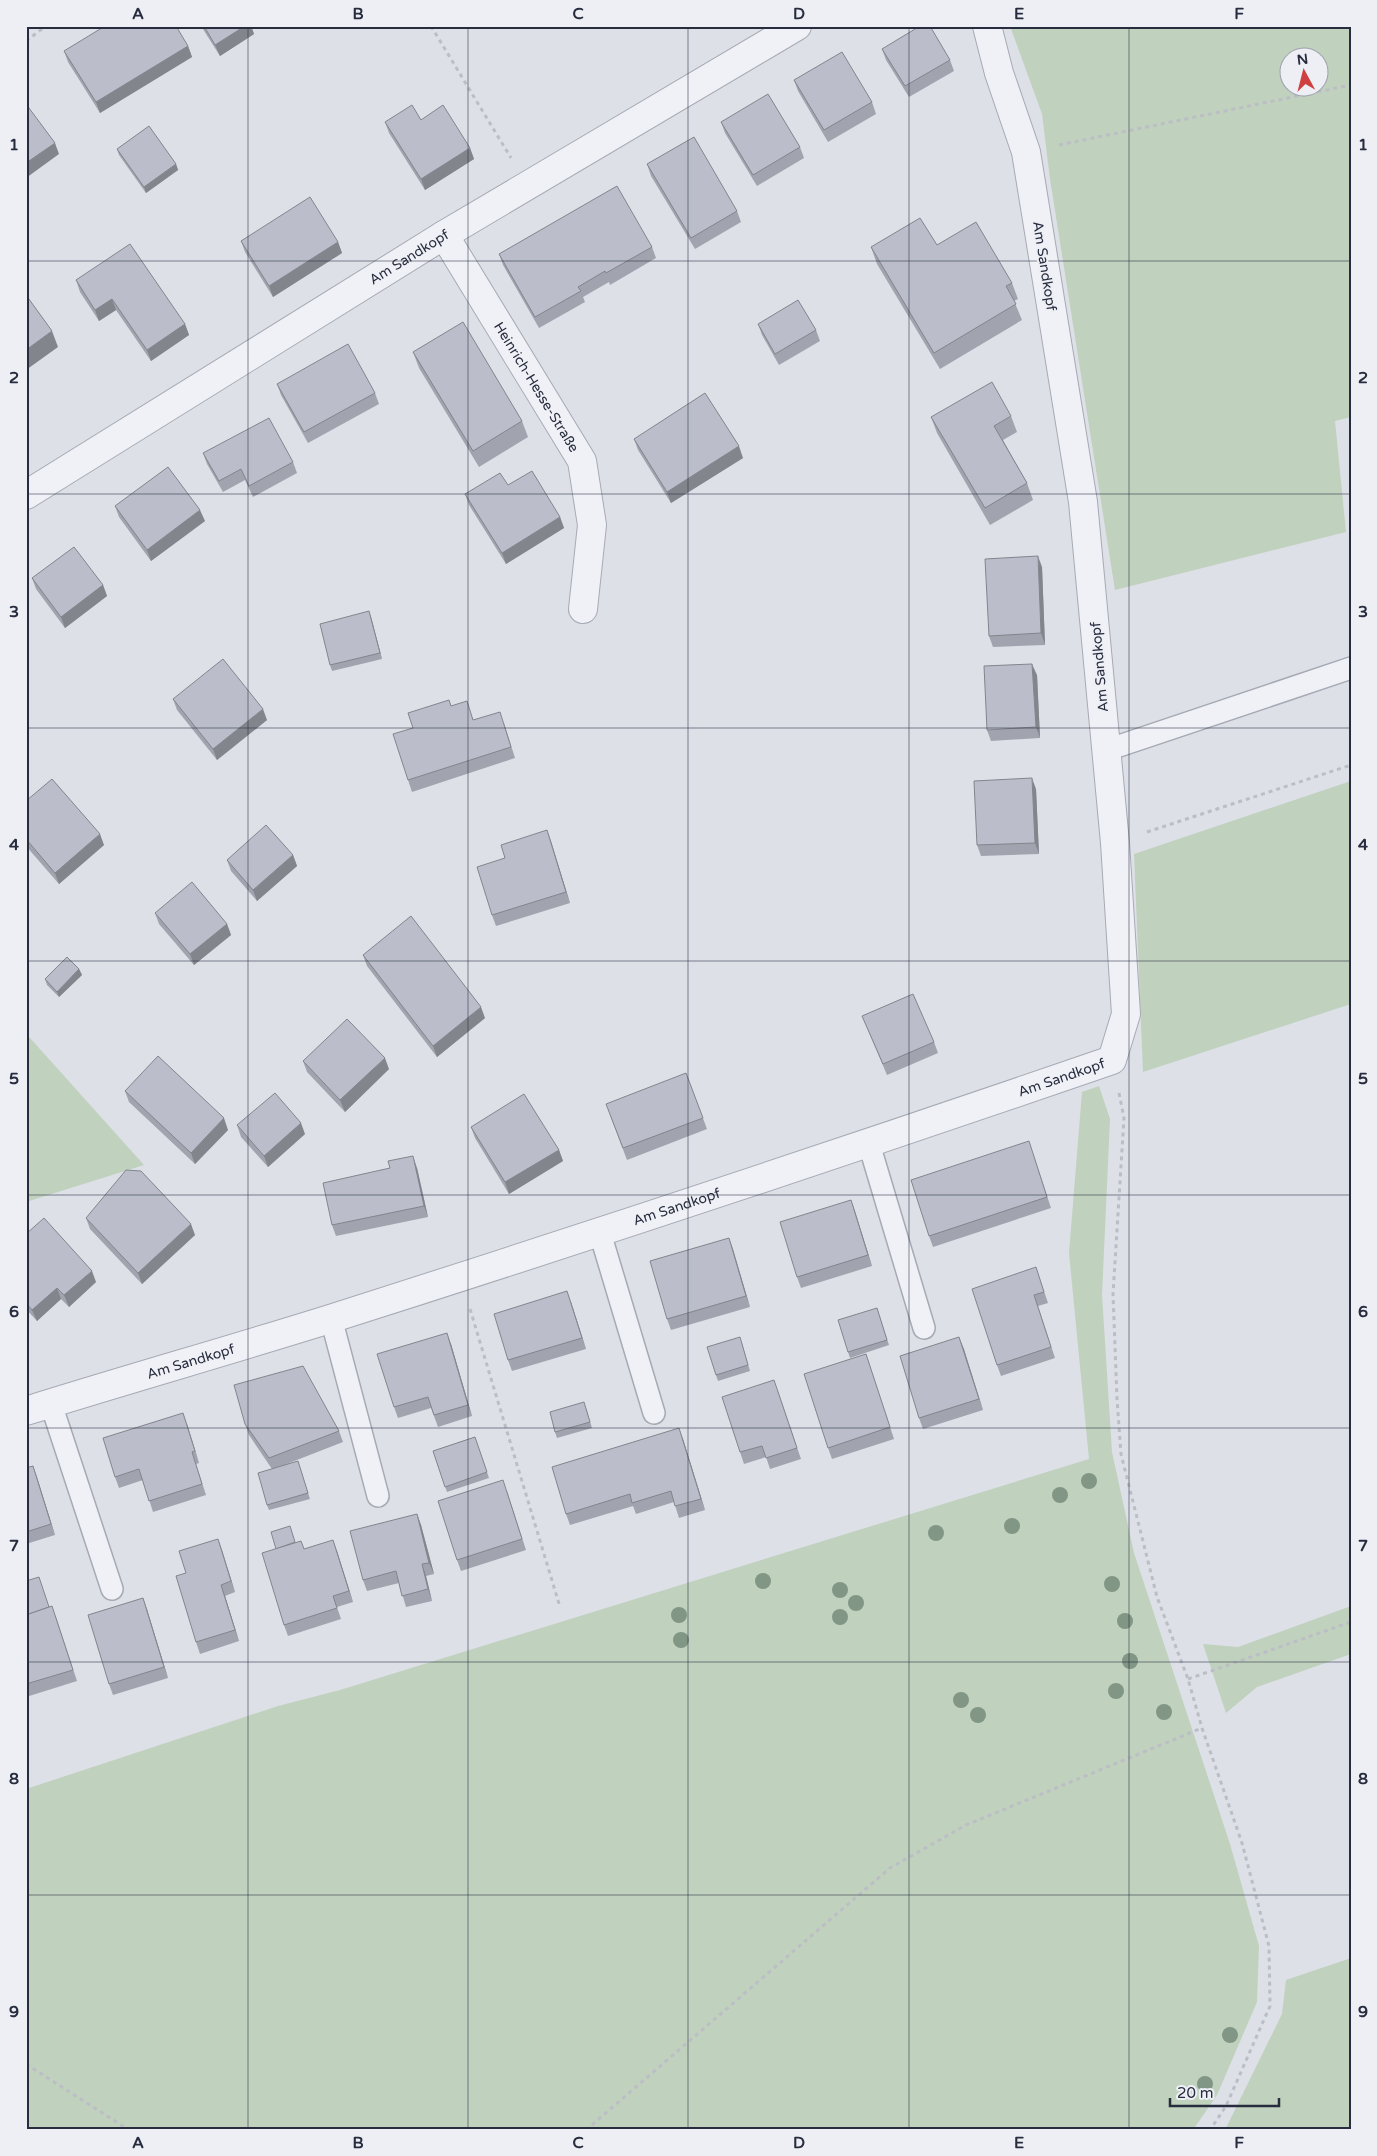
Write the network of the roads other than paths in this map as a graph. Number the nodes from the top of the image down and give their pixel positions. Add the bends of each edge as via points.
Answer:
1 (797, 26) edge
2 (987, 26) edge
3 (444, 235) junction
4 (26, 495) edge
5 (583, 609) dead end
6 (1351, 668) edge
7 (1107, 750) junction
8 (869, 1144) junction
9 (600, 1233) junction
10 (331, 1318) junction
11 (924, 1328) dead end
12 (38, 1408) edge
13 (654, 1414) dead end
14 (378, 1496) dead end
15 (112, 1589) dead end

1 - 3 street, Am Sandkopf
2 - 7 street, Am Sandkopf via 1026,152 1083,502
3 - 4 street, Am Sandkopf
3 - 5 street, Heinrich-Hesse-Straße via 582,461 592,525
6 - 7 lane
7 - 8 street, Am Sandkopf via 1126,1014 1112,1060
8 - 9 street, Am Sandkopf
8 - 11 lane
9 - 10 street, Am Sandkopf
9 - 13 lane
10 - 12 street, Am Sandkopf
10 - 14 lane
12 - 15 lane, Am Sandkopf

